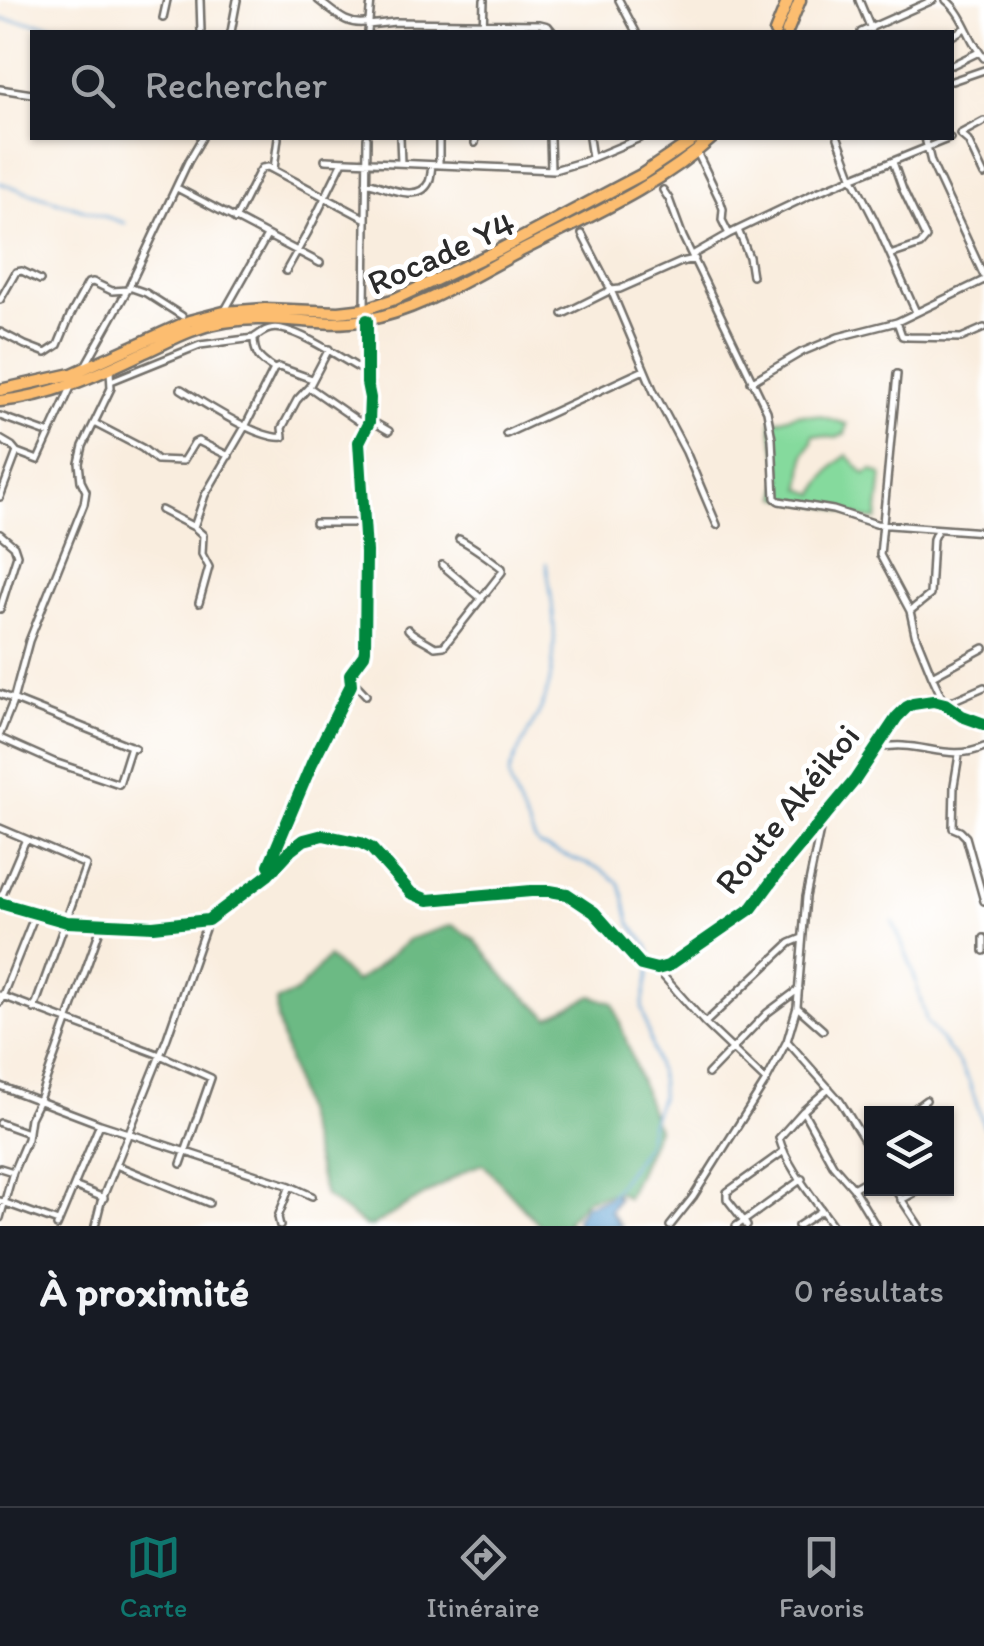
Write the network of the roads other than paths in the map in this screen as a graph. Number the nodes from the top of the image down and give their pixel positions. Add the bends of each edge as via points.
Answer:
1 (166, 0) edge
2 (200, 0) edge
3 (237, 0) edge
4 (318, 0) edge
5 (371, 0) edge
6 (484, 0) edge
7 (618, 0) edge
8 (788, 0) edge
9 (800, 0) edge
10 (859, 0) edge
11 (934, 0) edge
12 (946, 0) edge
13 (163, 18) dead end
14 (440, 22) junction
15 (483, 24) junction
16 (368, 27) edge
17 (966, 28) junction
18 (200, 30) edge
19 (230, 30) edge
20 (440, 30) edge
21 (483, 30) edge
22 (551, 30) edge
23 (635, 30) edge
24 (777, 30) edge
25 (788, 30) edge
26 (874, 30) edge
27 (954, 35) edge
28 (981, 55) edge
29 (954, 63) edge
30 (984, 70) edge
31 (954, 80) edge
32 (0, 89) edge
33 (30, 94) edge
34 (984, 121) edge
35 (960, 134) junction
36 (954, 136) edge
37 (201, 140) edge
38 (278, 140) edge
39 (366, 140) edge
40 (400, 140) edge
41 (439, 140) edge
42 (550, 140) edge
43 (589, 140) edge
44 (635, 140) edge
45 (693, 140) edge
46 (710, 140) edge
47 (839, 140) edge
48 (926, 141) edge
49 (697, 152) junction
50 (592, 158) junction
51 (325, 160) dead end
52 (344, 161) junction
53 (366, 162) junction
54 (893, 162) junction
55 (401, 164) junction
56 (435, 165) junction
57 (274, 170) junction
58 (550, 170) junction
59 (983, 171) edge
60 (853, 178) junction
61 (366, 182) junction
62 (177, 188) junction
63 (663, 190) dead end
64 (325, 197) junction
65 (366, 219) junction
66 (236, 220) junction
67 (738, 230) junction
68 (582, 234) dead end
69 (729, 234) junction
70 (267, 236) junction
71 (296, 251) junction
72 (891, 255) junction
73 (694, 257) junction
74 (320, 264) dead end
75 (286, 271) dead end
76 (752, 276) dead end
77 (984, 278) edge
78 (40, 280) dead end
79 (128, 289) junction
80 (611, 290) junction
81 (0, 300) edge
82 (224, 312) junction
83 (916, 313) junction
84 (366, 314) junction
85 (563, 314) dead end
86 (182, 316) dead end
87 (897, 322) junction
88 (984, 328) edge
89 (0, 332) edge
90 (254, 338) junction
91 (329, 349) junction
92 (84, 368) junction
93 (274, 369) junction
94 (644, 370) junction
95 (368, 373) junction
96 (896, 374) dead end
97 (110, 375) junction
98 (312, 378) junction
99 (751, 382) junction
100 (72, 385) junction
101 (308, 386) junction
102 (0, 390) edge
103 (180, 390) dead end
104 (0, 401) edge
105 (0, 416) edge
106 (369, 422) junction
107 (94, 424) junction
108 (246, 425) junction
109 (389, 431) dead end
110 (50, 434) junction
111 (506, 434) dead end
112 (0, 439) edge
113 (16, 452) junction
114 (229, 456) junction
115 (0, 496) edge
116 (161, 510) dead end
117 (314, 522) dead end
118 (364, 523) junction
119 (717, 525) dead end
120 (884, 526) junction
121 (194, 527) junction
122 (937, 530) junction
123 (984, 532) edge
124 (0, 534) edge
125 (459, 539) dead end
126 (442, 565) dead end
127 (0, 578) edge
128 (10, 582) junction
129 (482, 599) junction
130 (199, 603) dead end
131 (0, 609) edge
132 (910, 611) junction
133 (408, 629) dead end
134 (984, 648) edge
135 (932, 676) junction
136 (349, 677) junction
137 (984, 687) edge
138 (0, 694) edge
139 (366, 695) dead end
140 (13, 700) junction
141 (945, 704) junction
142 (984, 724) edge
143 (0, 736) edge
144 (984, 747) edge
145 (876, 749) junction
146 (959, 754) junction
147 (822, 822) junction
148 (0, 828) edge
149 (26, 838) junction
150 (263, 879) junction
151 (984, 901) edge
152 (0, 902) edge
153 (36, 912) junction
154 (208, 920) junction
155 (66, 922) junction
156 (102, 924) junction
157 (802, 938) junction
158 (984, 938) edge
159 (984, 950) edge
160 (658, 969) junction
161 (799, 989) junction
162 (1, 998) edge
163 (797, 1007) junction
164 (34, 1009) junction
165 (66, 1021) junction
166 (705, 1024) junction
167 (824, 1030) dead end
168 (788, 1041) junction
169 (732, 1050) junction
170 (160, 1054) junction
171 (708, 1074) dead end
172 (766, 1081) junction
173 (0, 1086) edge
174 (829, 1088) junction
175 (39, 1100) junction
176 (926, 1100) dead end
177 (918, 1106) edge
178 (803, 1111) junction
179 (0, 1123) edge
180 (100, 1124) junction
181 (28, 1133) junction
182 (128, 1133) junction
183 (864, 1142) edge
184 (784, 1151) junction
185 (186, 1152) junction
186 (181, 1164) dead end
187 (116, 1165) junction
188 (0, 1168) edge
189 (12, 1172) junction
190 (802, 1179) junction
191 (864, 1182) edge
192 (74, 1186) junction
193 (290, 1186) junction
194 (853, 1188) junction
195 (312, 1196) dead end
196 (899, 1196) edge
197 (909, 1196) edge
198 (104, 1198) junction
199 (902, 1200) junction
200 (3, 1202) edge
201 (209, 1203) dead end
202 (821, 1211) junction
203 (0, 1218) edge
204 (679, 1223) edge
205 (58, 1224) edge
206 (745, 1224) edge
207 (96, 1226) edge
208 (280, 1226) edge
209 (670, 1226) edge
210 (736, 1226) edge
211 (798, 1226) edge
212 (833, 1226) edge
213 (876, 1226) edge
214 (920, 1226) edge

1 - 13 street
2 - 18 street
3 - 19 street
4 - 16 street
5 - 16 street
6 - 15 street
7 - 23 street
8 - 24 highway
9 - 25 highway
10 - 26 street
11 - 26 street
12 - 17 street
14 - 15 street
14 - 16 street
14 - 20 street
15 - 21 street
15 - 22 street
17 - 27 street
17 - 28 street
28 - 29 street
30 - 31 street
32 - 33 street
34 - 35 street
35 - 36 street
35 - 59 street
37 - 62 street
38 - 57 street
39 - 53 street
40 - 55 street
41 - 56 street
42 - 58 street
43 - 50 street
44 - 50 street
45 - 84 highway, Rocade Y4 via 641,175
46 - 49 highway, Rocade Y4
47 - 60 street
48 - 54 street
48 - 77 street
49 - 69 street
49 - 84 highway, Rocade Y4 via 502,261 399,311
50 - 58 street
51 - 52 street
52 - 53 street
52 - 64 street
53 - 55 street
53 - 61 street
54 - 60 street
54 - 72 street via 926,238
55 - 56 street
56 - 58 street
56 - 61 street via 418,191
57 - 64 street
57 - 66 street via 262,168
60 - 67 street
60 - 72 street
61 - 65 street
62 - 66 street
62 - 79 street
63 - 73 street
64 - 65 street
64 - 71 street
65 - 84 street
66 - 70 street
67 - 69 street
67 - 76 street
68 - 80 street
69 - 73 street
70 - 71 street
70 - 82 street
71 - 74 street
71 - 75 street
72 - 83 street
73 - 80 street
73 - 99 street
77 - 83 street
78 - 81 street via 16,272
79 - 86 street
79 - 89 street via 88,283 58,345 46,353
79 - 92 street
80 - 85 street
80 - 94 street
82 - 84 highway, Rocade Y4
82 - 92 highway, Rocade Y4
83 - 87 street
84 - 95 street
84 - 97 highway, Rocade Y4 via 314,324 228,322 191,331
87 - 88 street via 909,337 961,338
87 - 99 street via 802,352
90 - 91 street via 282,328
90 - 93 street via 258,358
90 - 97 street via 200,345
91 - 95 street
91 - 98 street
92 - 102 highway, Rocade Y4
93 - 98 street
93 - 108 street
94 - 111 street
94 - 119 street
95 - 106 street
96 - 120 street
97 - 100 highway, Rocade Y4
97 - 107 street
98 - 101 street
99 - 120 street via 767,411 775,498
100 - 104 highway, Rocade Y4
100 - 110 street
101 - 106 street
101 - 108 street via 283,437
103 - 108 street
105 - 110 street
106 - 109 street
106 - 118 street via 359,442
107 - 114 street via 164,462 183,461 198,441
107 - 140 street via 79,464 84,504
108 - 114 street
110 - 113 street via 38,460
112 - 113 street
113 - 115 street
114 - 121 street
116 - 121 street
117 - 118 street
118 - 136 street via 364,656
120 - 122 street
120 - 132 street via 880,555
121 - 130 street via 203,535 209,567
122 - 123 street
122 - 132 street via 930,595
124 - 128 street via 17,551
125 - 129 street via 503,569
126 - 129 street
127 - 128 street
128 - 131 street
129 - 133 street via 444,646
132 - 135 street
134 - 135 street
135 - 141 street
136 - 139 street
136 - 150 street
137 - 141 street, Route Akéikoi
138 - 140 street
140 - 143 street
140 - 143 street via 133,747 120,784
141 - 142 street
141 - 145 street, Route Akéikoi via 928,700 907,707
144 - 146 street
145 - 146 street via 906,745
145 - 147 street, Route Akéikoi
146 - 151 street via 953,828 966,837
147 - 157 street
147 - 160 street, Route Akéikoi via 752,908
148 - 149 street
149 - 152 street
149 - 155 street via 86,865
150 - 154 street
150 - 160 street via 304,840 338,837 372,848 419,898 567,894 594,912 636,961
152 - 153 street
153 - 155 street
153 - 162 street
154 - 156 street
154 - 170 street
155 - 156 street
155 - 164 street
156 - 165 street
157 - 161 street
157 - 166 street
158 - 159 street
160 - 166 street
161 - 163 street
161 - 169 street
162 - 164 street
163 - 167 street
163 - 168 street
164 - 165 street
165 - 170 street
165 - 175 street
166 - 169 street
168 - 172 street
168 - 174 street
169 - 171 street
169 - 172 street
170 - 182 street
170 - 185 street via 212,1078
172 - 204 street
173 - 175 street
174 - 178 street
174 - 183 street
175 - 180 street
175 - 181 street
176 - 177 street
178 - 184 street via 781,1133
178 - 194 street
179 - 181 street
180 - 182 street
180 - 192 street
181 - 189 street
182 - 185 street
182 - 187 street
184 - 190 street
184 - 206 street via 727,1192
185 - 186 street
185 - 193 street
187 - 198 street
187 - 201 street
188 - 189 street
189 - 200 street
190 - 202 street
190 - 206 street
191 - 194 street
192 - 198 street
192 - 205 street
193 - 195 street
193 - 208 street
194 - 213 street
196 - 199 street
197 - 199 street
198 - 207 street
199 - 214 street
200 - 203 street
200 - 205 street
202 - 211 street
202 - 212 street
204 - 209 street
206 - 210 street

